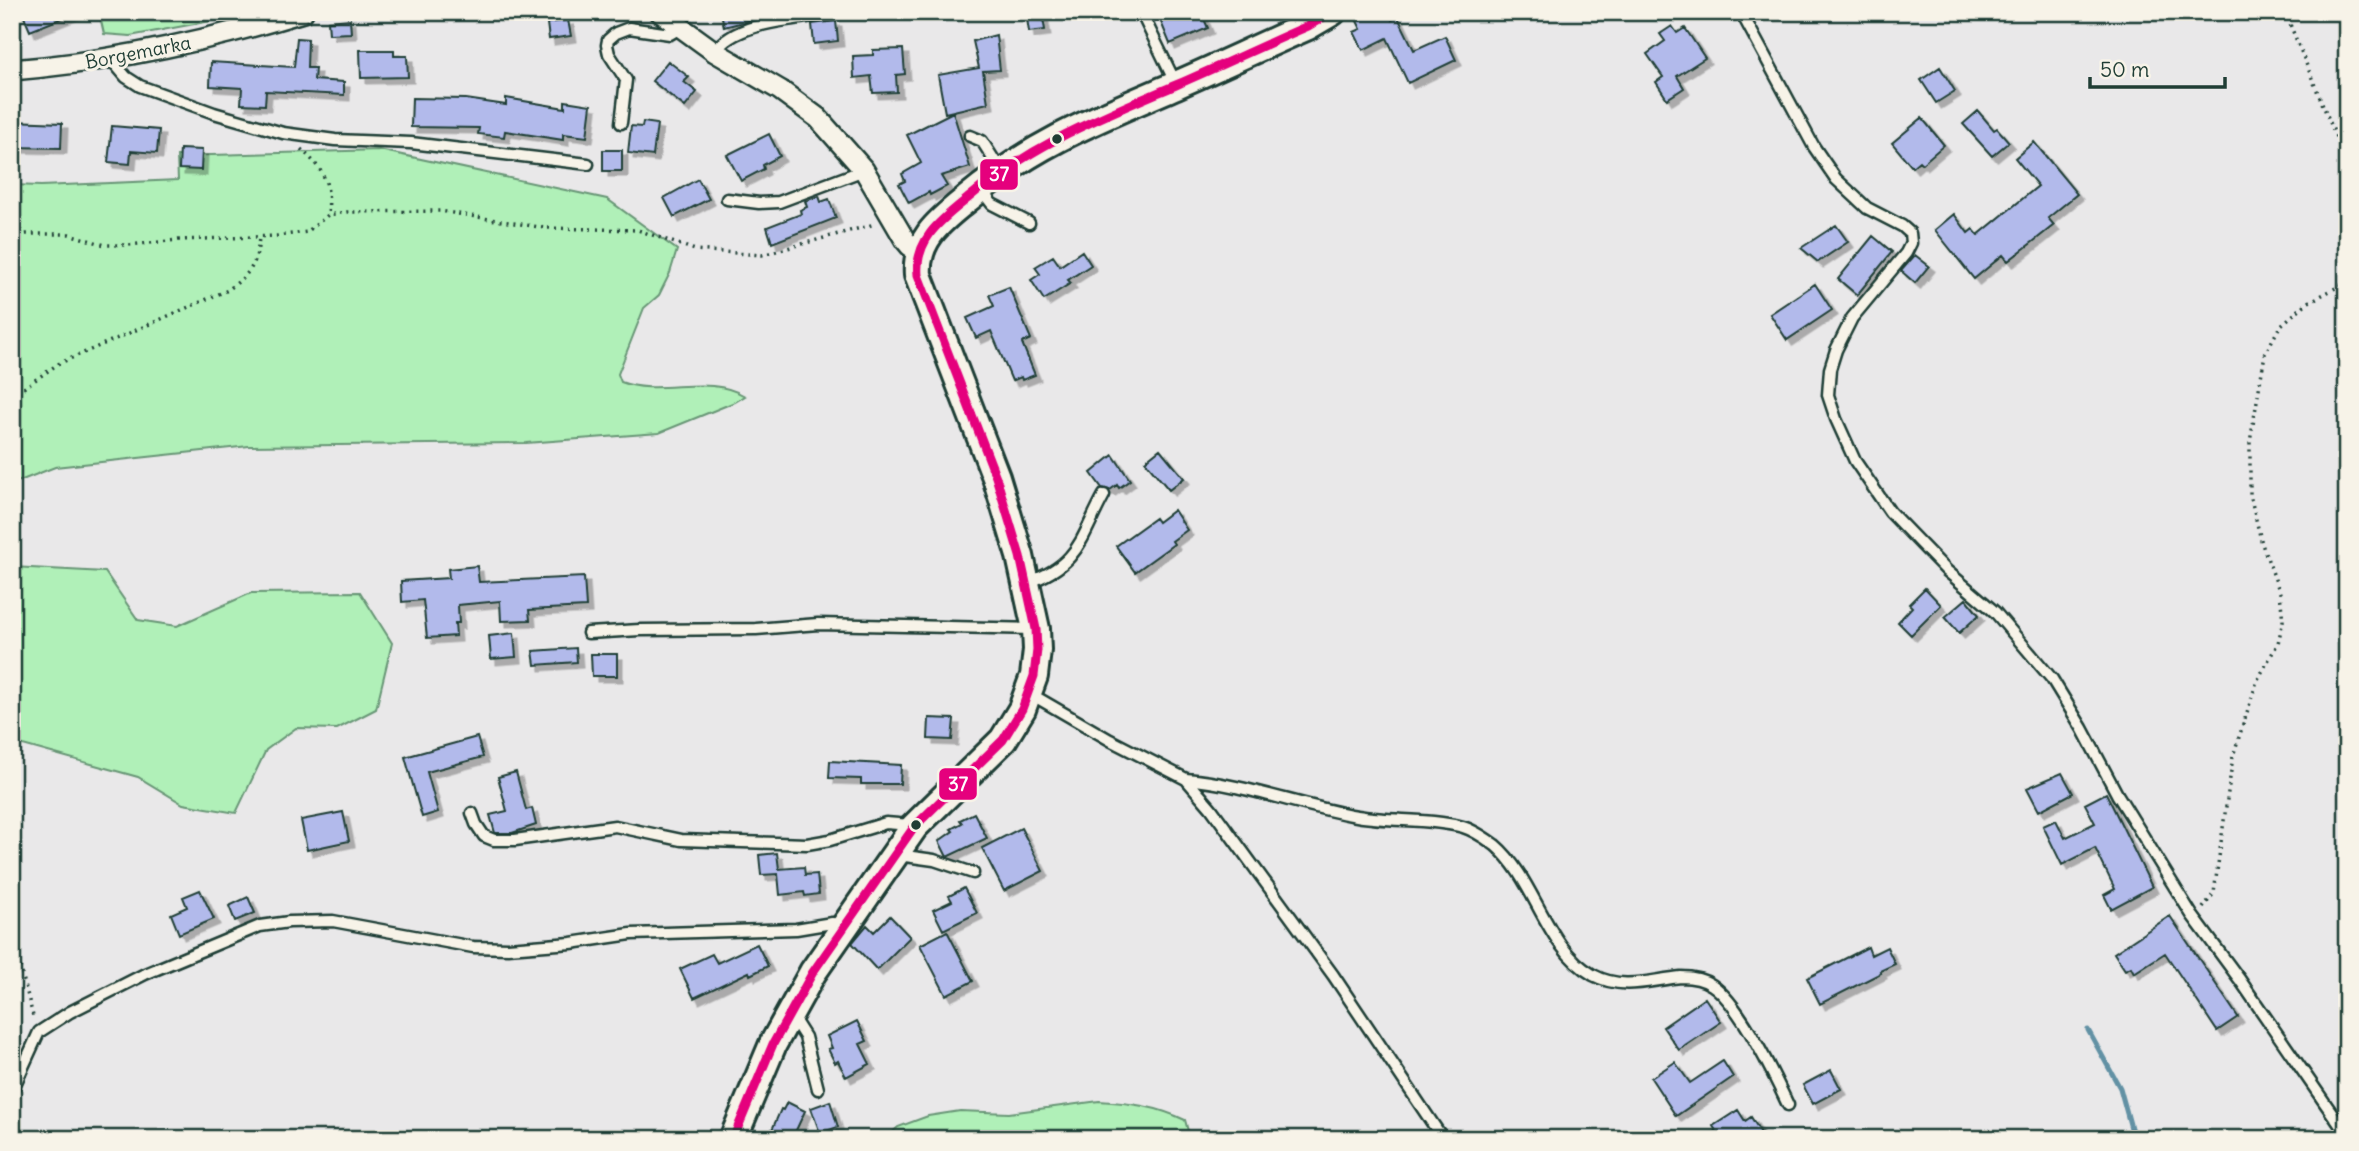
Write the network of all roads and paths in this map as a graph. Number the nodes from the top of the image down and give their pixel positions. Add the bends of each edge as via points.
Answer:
1 (303, 12) edge
2 (660, 12) edge
3 (840, 12) edge
4 (1141, 12) edge
5 (1332, 12) edge
6 (1741, 12) edge
7 (2285, 12) edge
8 (680, 28) junction
9 (715, 52) junction
10 (114, 58) junction
11 (12, 70) edge
12 (1176, 85) junction
13 (621, 123) dead end
14 (283, 134) junction
15 (970, 136) dead end
16 (588, 164) dead end
17 (2347, 164) edge
18 (864, 170) junction
19 (1001, 172) junction
20 (979, 188) junction
21 (727, 199) dead end
22 (328, 215) junction
23 (894, 219) junction
24 (1029, 223) dead end
25 (12, 236) edge
26 (259, 236) junction
27 (919, 250) junction
28 (2347, 282) edge
29 (12, 396) edge
30 (1104, 495) dead end
31 (1026, 583) junction
32 (1035, 629) junction
33 (588, 634) dead end
34 (1029, 692) junction
35 (1186, 779) junction
36 (472, 813) dead end
37 (914, 827) junction
38 (894, 853) junction
39 (973, 873) dead end
40 (2192, 915) junction
41 (846, 925) junction
42 (12, 947) edge
43 (788, 1012) junction
44 (39, 1032) junction
45 (818, 1089) dead end
46 (12, 1091) edge
47 (1788, 1105) dead end
48 (2347, 1135) edge
49 (733, 1139) edge
50 (1443, 1139) edge

1 - 10 street, Borgemarka via 179,46
2 - 8 street
3 - 9 lane via 750,29 725,39
4 - 12 lane
5 - 12 main road
6 - 40 lane via 1836,179 1867,208 1910,233 1906,253 1852,318 1830,369 1828,395 1855,461 1890,512 1995,612 2052,678
7 - 17 path
8 - 9 street
8 - 13 lane via 670,34 629,28 608,40 609,54 626,80
9 - 18 street via 818,118
10 - 11 street, Borgemarka
10 - 14 lane via 125,77 140,86
12 - 19 main road via 1066,132
14 - 16 lane via 411,142
14 - 22 path via 315,162 327,181
15 - 19 lane via 982,141
18 - 21 lane via 779,202
18 - 23 street
19 - 20 main road
20 - 24 lane via 992,204
20 - 27 main road via 931,231
22 - 23 path via 440,211 545,228 638,230 695,250 762,255
22 - 26 path via 307,232
23 - 27 street via 905,240
25 - 26 path via 69,234 105,245 129,245
26 - 29 path via 258,255 250,272 228,290 58,364
27 - 31 main road via 918,275 996,477
28 - 40 path via 2307,303 2280,326 2265,354 2250,442 2250,495 2280,593 2283,621 2278,643 2257,681 2233,756 2214,893 2204,908
30 - 31 lane via 1074,553 1056,570
31 - 32 main road
32 - 33 lane via 818,624
32 - 34 main road via 1036,664
34 - 35 lane
34 - 37 main road via 1003,740
35 - 47 lane via 1356,816 1446,824 1476,832 1506,857 1560,942 1592,974 1622,985 1684,977 1716,988 1744,1024
35 - 50 lane via 1326,965
36 - 37 lane via 484,836 515,840 615,826 681,839 807,844 886,823
37 - 38 main road
38 - 39 lane
38 - 41 main road
40 - 48 lane
41 - 43 main road
41 - 44 lane via 631,934 508,948 474,947 333,921 289,922 260,926 145,974
42 - 44 path
43 - 45 lane via 805,1037
43 - 49 main road
44 - 46 lane

